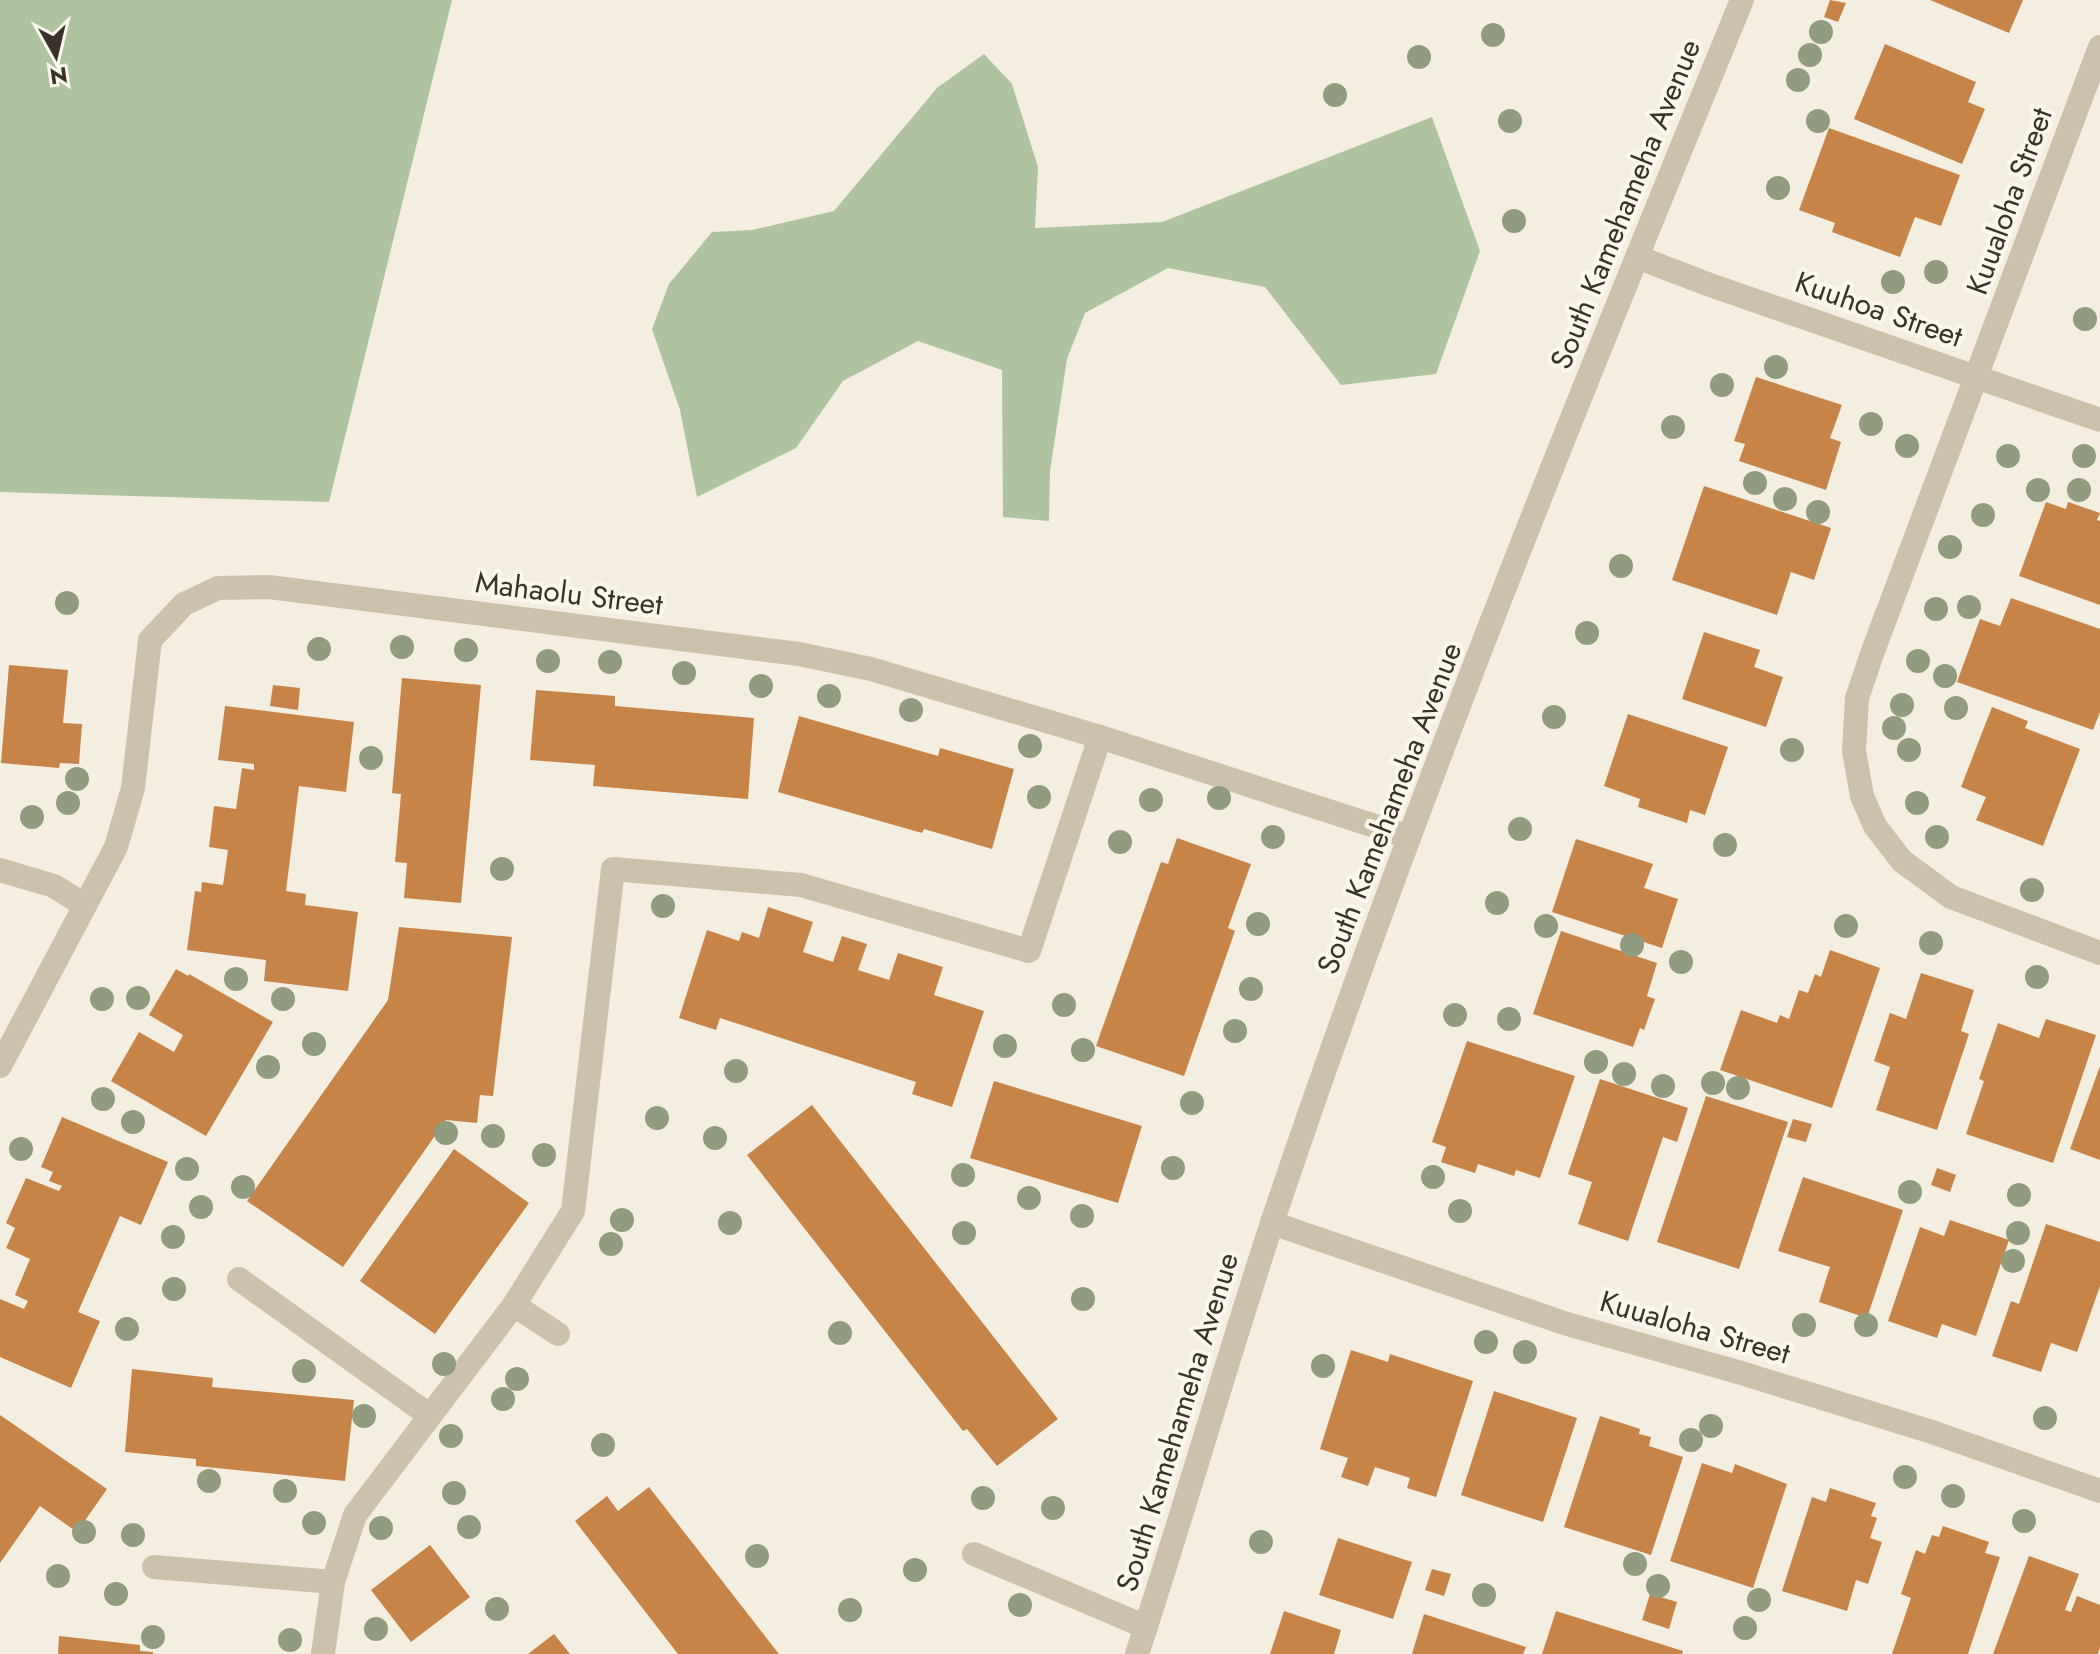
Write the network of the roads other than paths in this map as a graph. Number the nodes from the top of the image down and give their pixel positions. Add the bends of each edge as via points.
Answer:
1 (1742, 0) edge
2 (2100, 47) edge
3 (1637, 257) junction
4 (1977, 377) junction
5 (2100, 420) edge
6 (1100, 737) junction
7 (1409, 837) junction
8 (0, 870) edge
9 (84, 905) junction
10 (2100, 953) edge
11 (0, 1066) edge
12 (1272, 1223) junction
13 (239, 1279) dead end
14 (514, 1305) junction
15 (558, 1334) dead end
16 (429, 1415) junction
17 (2100, 1491) edge
18 (974, 1554) dead end
19 (154, 1567) dead end
20 (333, 1582) junction
21 (1146, 1627) junction
22 (323, 1654) edge
23 (1137, 1654) edge

1 - 3 street, South Kamehameha Avenue
2 - 4 street, Kuualoha Street
3 - 4 street, Kuuhoa Street
3 - 7 street, South Kamehameha Avenue
4 - 5 street, Kuuhoa Street
4 - 10 street, Kuualoha Street via 1857,698 1854,751 1862,796 1875,826 1902,861 1951,897
6 - 7 street, Mahaolu Street
6 - 9 street, Mahaolu Street via 871,669 799,654 269,587 218,588 184,604 150,640 133,788 116,847
6 - 14 street via 1029,951 801,885 613,869 573,1211
7 - 12 street, South Kamehameha Avenue
8 - 9 street via 54,886
9 - 11 street, Mahaolu Street
12 - 17 street, Kuualoha Street via 1567,1324 1914,1427
12 - 21 street, South Kamehameha Avenue
13 - 16 street
14 - 15 street
14 - 16 street
16 - 20 street via 355,1515
18 - 21 street
19 - 20 street
20 - 22 street
21 - 23 street, South Kamehameha Avenue

